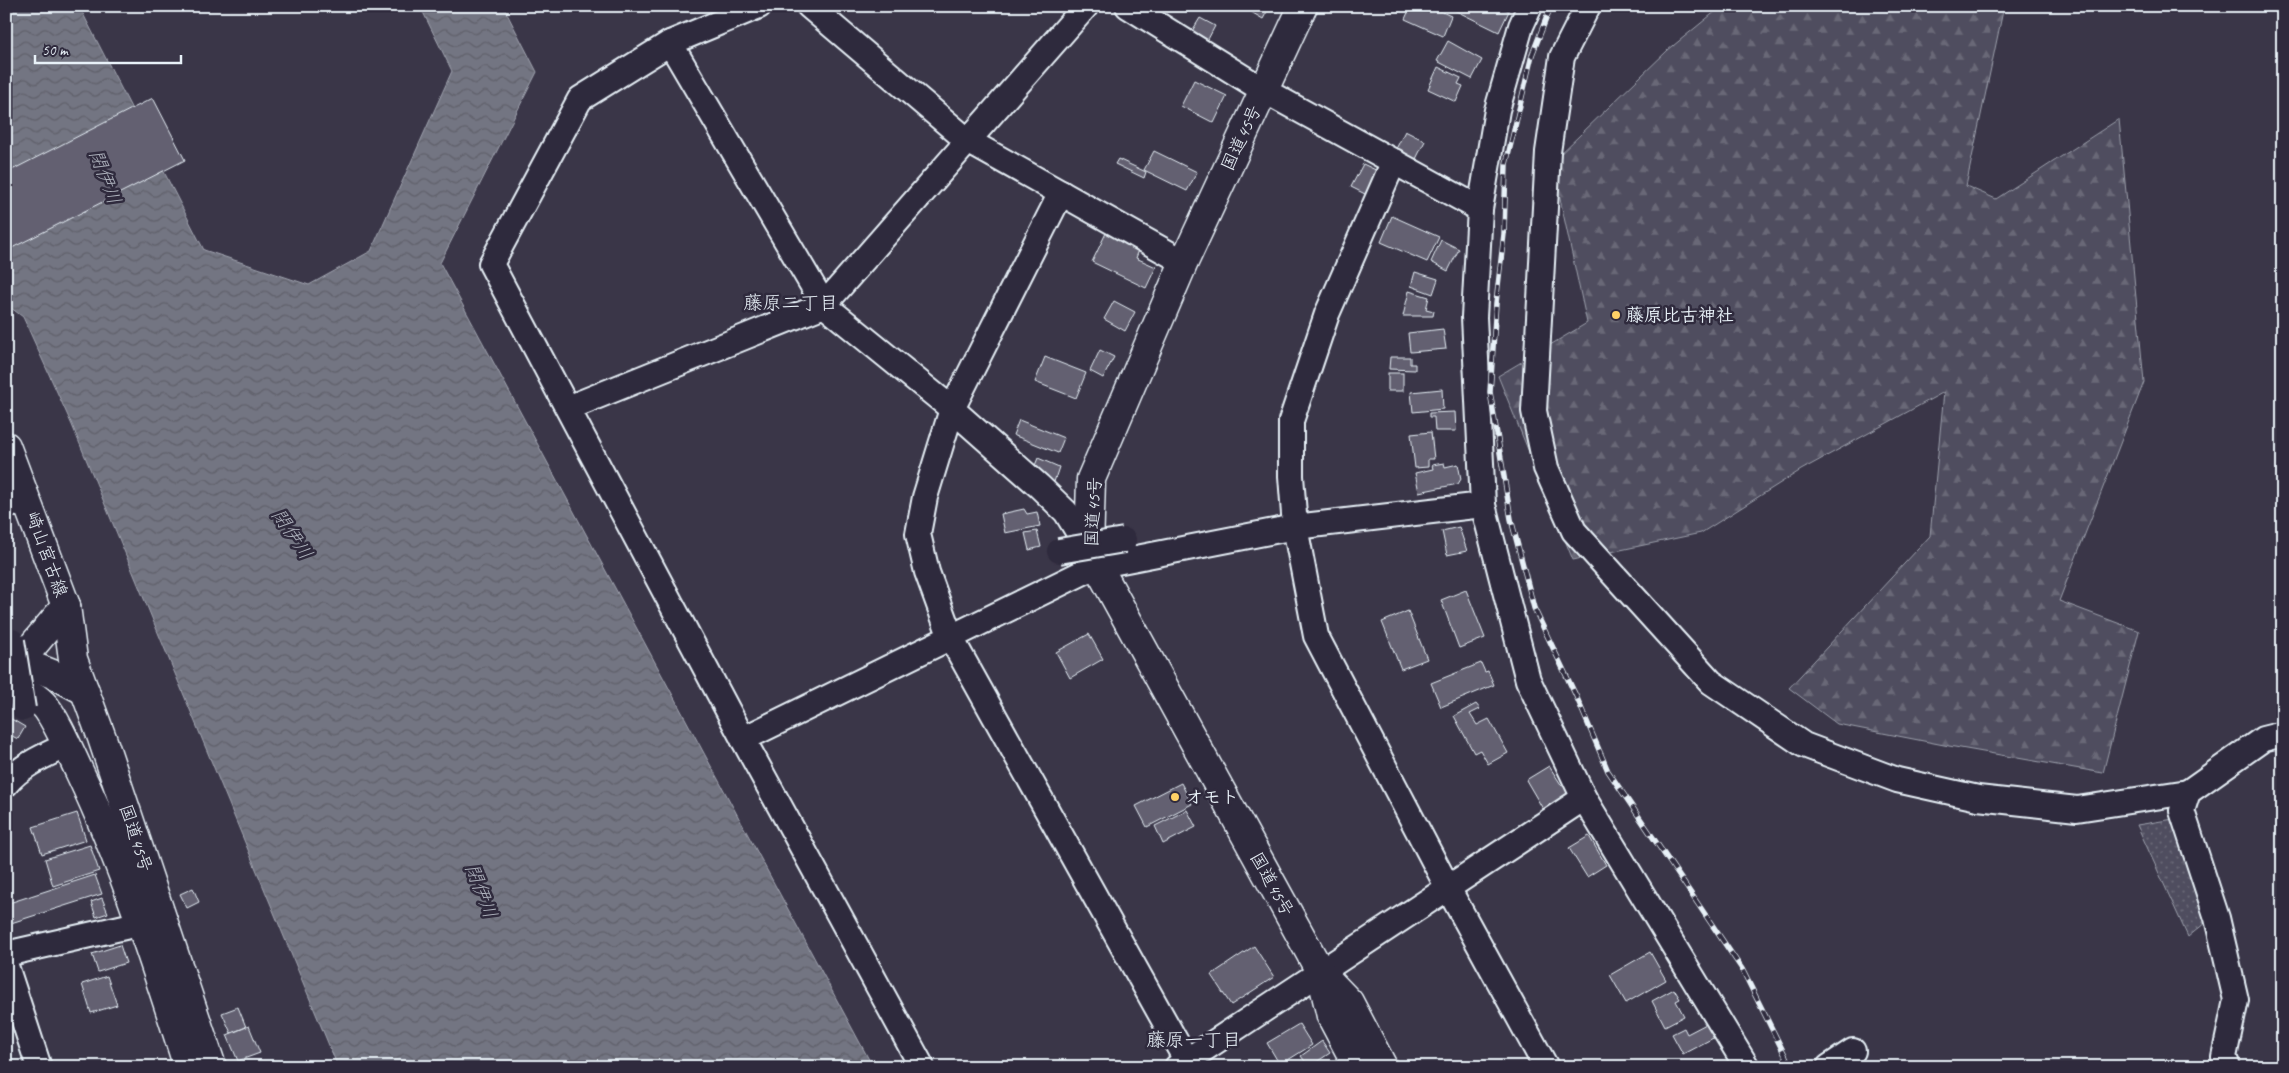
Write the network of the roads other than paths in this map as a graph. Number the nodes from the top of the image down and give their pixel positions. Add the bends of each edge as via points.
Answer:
1 (759, 6) edge
2 (809, 6) edge
3 (1086, 6) edge
4 (1128, 6) edge
5 (1303, 6) edge
6 (1530, 6) edge
7 (1588, 6) edge
8 (670, 43) junction
9 (1263, 90) junction
10 (968, 140) junction
11 (1394, 161) junction
12 (1061, 193) junction
13 (1480, 209) junction
14 (1184, 262) junction
15 (824, 304) junction
16 (568, 408) junction
17 (952, 409) junction
18 (6, 446) edge
19 (17, 504) edge
20 (1483, 505) junction
21 (1295, 527) junction
22 (1124, 540) dead end
23 (1059, 551) dead end
24 (1092, 558) junction
25 (66, 606) junction
26 (951, 638) junction
27 (69, 675) junction
28 (13, 677) edge
29 (2283, 734) edge
30 (743, 739) junction
31 (67, 745) junction
32 (6, 784) edge
33 (2188, 792) junction
34 (1584, 798) junction
35 (102, 819) junction
36 (1448, 888) junction
37 (152, 920) junction
38 (6, 954) edge
39 (6, 966) edge
40 (1320, 973) junction
41 (1853, 1051) dead end
42 (1184, 1065) edge
43 (39, 1067) edge
44 (188, 1067) edge
45 (212, 1067) edge
46 (922, 1067) edge
47 (1358, 1067) edge
48 (1383, 1067) edge
49 (1546, 1067) edge
50 (1747, 1067) edge
51 (1829, 1067) edge
52 (2228, 1067) edge

1 - 8 street
2 - 10 street
3 - 10 street
4 - 9 street
5 - 9 main road, 国道45号
6 - 13 street via 1521,26 1497,110
7 - 33 street via 1562,57 1548,152 1534,411 1546,468 1574,531 1711,682 1804,745 1897,780 1978,798 2077,809
8 - 15 street
8 - 16 street via 580,99 491,264
9 - 11 street
9 - 14 main road, 国道45号
10 - 12 street
10 - 15 street
11 - 13 street
11 - 21 street via 1327,314 1291,422
12 - 14 street
12 - 17 street
13 - 20 street via 1474,317
14 - 24 main road, 国道45号 via 1091,479
15 - 16 street
15 - 17 street
16 - 30 street
17 - 24 street via 1066,512
17 - 26 street via 925,497 918,534 927,572
18 - 19 main road, 崎山宮古線
19 - 25 main road, 崎山宮古線
20 - 21 street
20 - 34 street via 1528,680
21 - 24 street
21 - 36 street via 1316,636
22 - 23 street, bridge
24 - 26 street
24 - 40 main road, 国道45号
25 - 27 main road, 崎山宮古線
25 - 28 main road via 25,655
26 - 30 street
26 - 42 street
27 - 28 main road
27 - 35 main road
27 - 37 main road, 国道45号
28 - 31 main road, 国道45号 via 44,704
29 - 33 street via 2263,739
30 - 46 street
31 - 32 street via 17,773
31 - 35 main road, 国道45号
33 - 52 street via 2182,811 2217,918 2236,1000 2224,1057
34 - 36 street
34 - 50 street
35 - 37 main road, 国道45号
36 - 40 street
36 - 49 street
37 - 38 street
37 - 44 main road, 国道45号
37 - 45 main road, 国道45号
39 - 43 street
40 - 42 street
40 - 47 main road, 国道45号 via 1331,1016
40 - 48 main road, 国道45号 via 1349,1002
41 - 51 street

